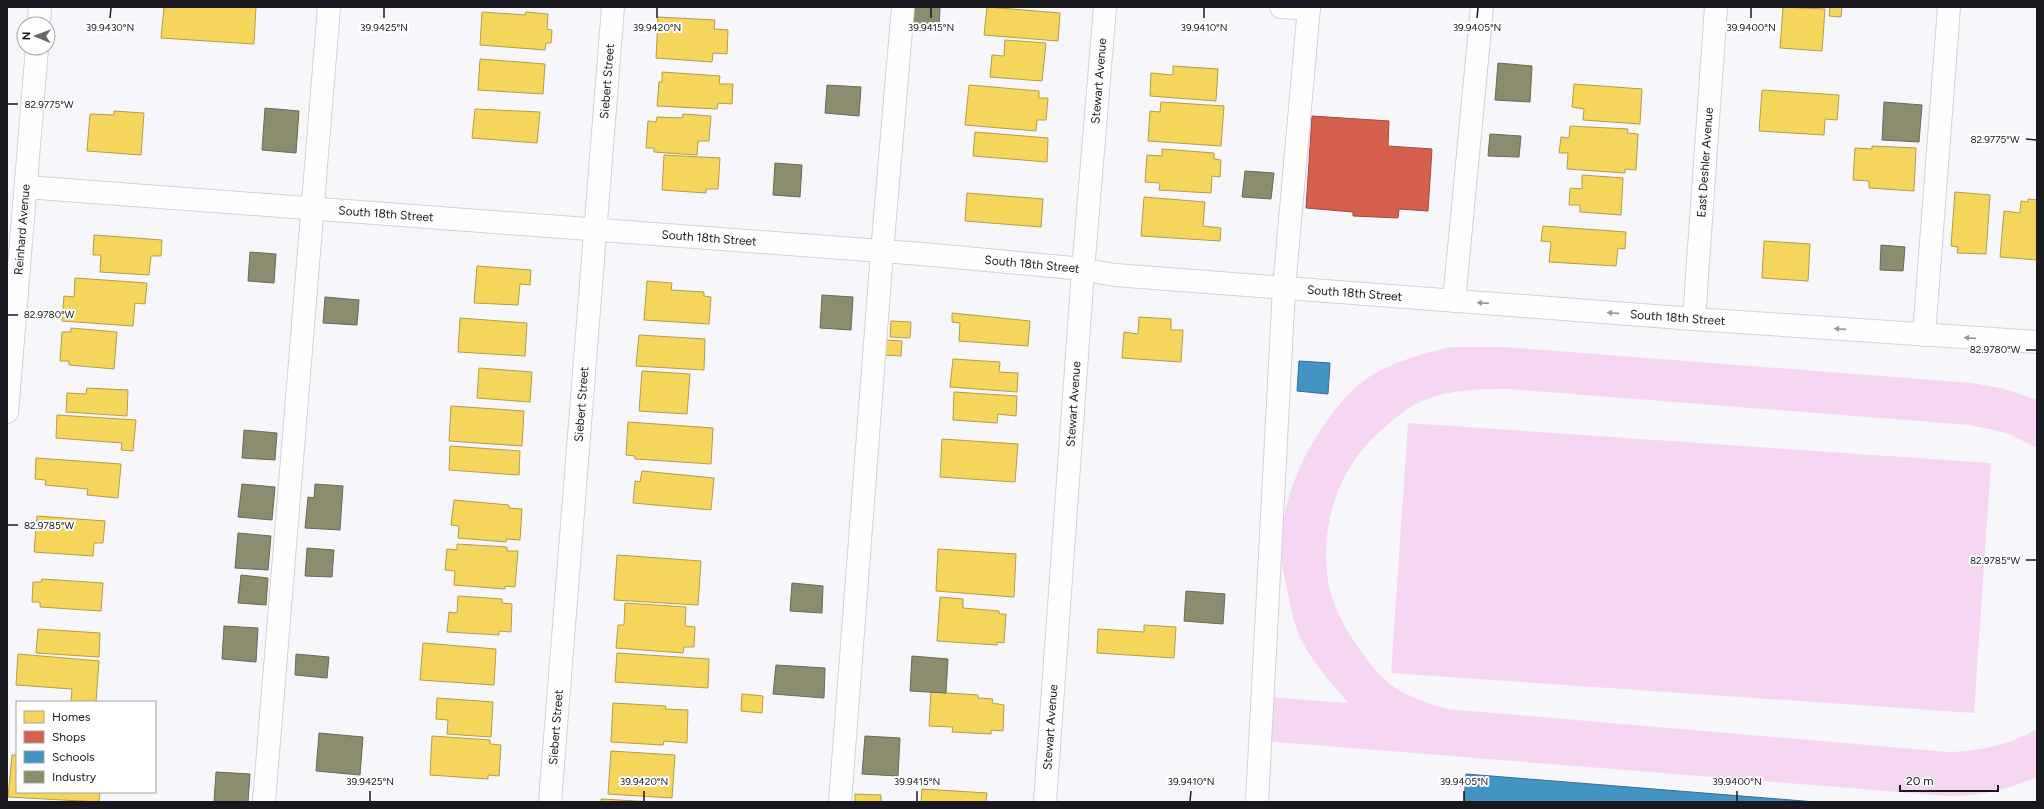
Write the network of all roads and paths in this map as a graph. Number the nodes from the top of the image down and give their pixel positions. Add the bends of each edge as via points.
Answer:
1 (329, 7) edge
2 (613, 7) edge
3 (903, 7) edge
4 (1105, 7) edge
5 (1281, 7) edge
6 (1482, 7) edge
7 (1716, 7) edge
8 (1949, 7) edge
9 (1309, 8) edge
10 (36, 56) edge
11 (26, 186) junction
12 (312, 208) junction
13 (594, 230) junction
14 (882, 252) junction
15 (1083, 271) junction
16 (1284, 288) junction
17 (1454, 301) junction
18 (1694, 319) junction
19 (1924, 335) junction
20 (2037, 342) edge
21 (9, 363) edge
22 (7, 412) edge
23 (264, 802) edge
24 (550, 802) edge
25 (840, 802) edge
26 (1045, 802) edge
27 (1257, 802) edge

1 - 12 street
2 - 13 street, Siebert Street
3 - 14 street
4 - 15 street, Stewart Avenue
5 - 9 street
6 - 17 street
7 - 18 street, East Deshler Avenue
8 - 19 street
9 - 16 street
10 - 11 street, Reinhard Avenue
11 - 12 street, South 18th Street
11 - 21 street, Reinhard Avenue
12 - 13 street, South 18th Street
12 - 23 street
13 - 14 street, South 18th Street
13 - 24 street, Siebert Street
14 - 15 street, South 18th Street via 1065,267
14 - 25 street
15 - 16 street, South 18th Street
15 - 26 street, Stewart Avenue
16 - 17 street, South 18th Street
16 - 27 street
18 -> 17 street, South 18th Street
19 -> 18 street, South 18th Street
20 -> 19 street, South 18th Street
21 - 22 street, Reinhard Avenue

